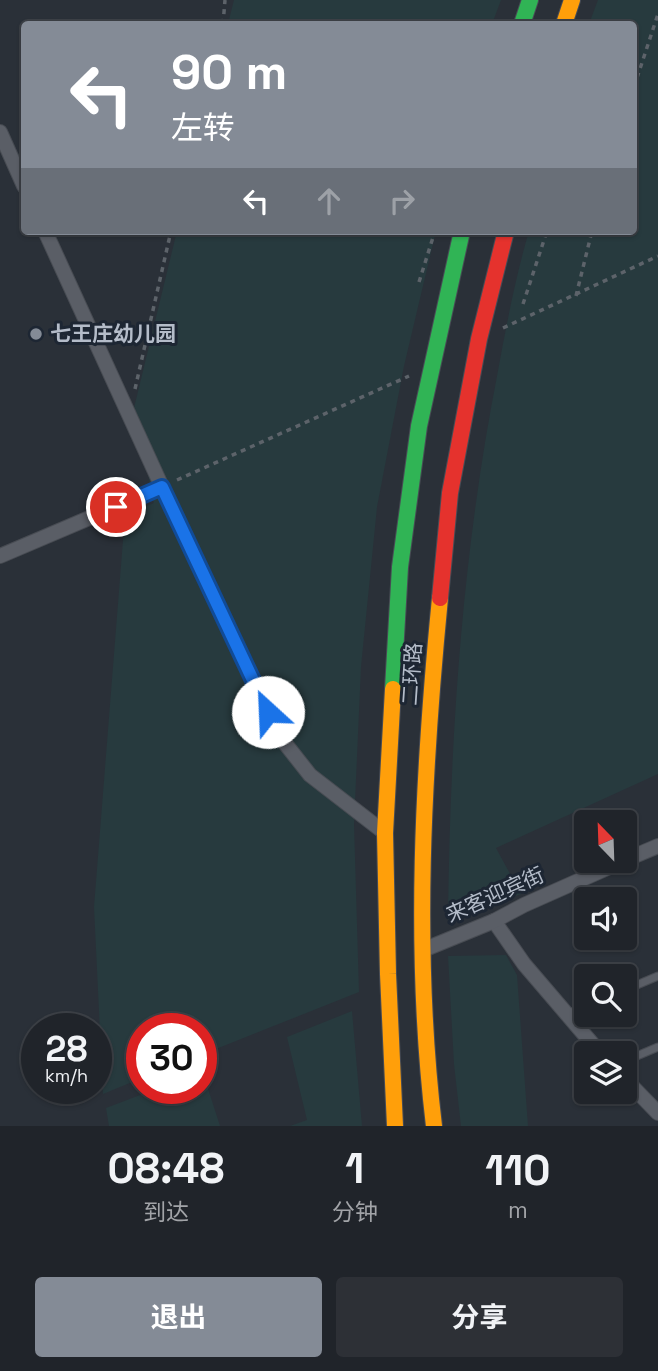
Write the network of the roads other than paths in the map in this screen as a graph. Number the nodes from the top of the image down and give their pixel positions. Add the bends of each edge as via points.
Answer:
1 (530, 0) edge
2 (572, 0) edge
3 (523, 21) edge
4 (565, 21) edge
5 (0, 132) edge
6 (21, 179) edge
7 (47, 235) edge
8 (462, 235) edge
9 (505, 235) edge
10 (162, 487) junction
11 (0, 556) edge
12 (385, 833) junction
13 (658, 846) edge
14 (637, 855) edge
15 (597, 873) edge
16 (495, 921) junction
17 (423, 950) junction
18 (658, 976) edge
19 (637, 985) edge
20 (574, 1011) edge
21 (566, 1014) junction
22 (590, 1041) edge
23 (658, 1047) edge
24 (637, 1056) edge
25 (637, 1091) edge
26 (658, 1113) edge
27 (395, 1126) edge
28 (434, 1126) edge

1 - 3 main road
2 - 4 main road
5 - 6 street
7 - 10 street
8 - 12 main road, 二环路 via 419,426 400,568
9 - 17 main road, 二环路 via 479,339 450,493 423,806
10 - 11 street
10 - 12 street via 280,737 310,775
12 - 27 main road, 二环路
13 - 14 street, 来客迎宾街
15 - 16 street, 来客迎宾街
16 - 17 street, 来客迎宾街
16 - 21 street
17 - 28 main road, 二环路
18 - 19 lane
20 - 21 lane
21 - 22 street
23 - 24 lane
25 - 26 street

